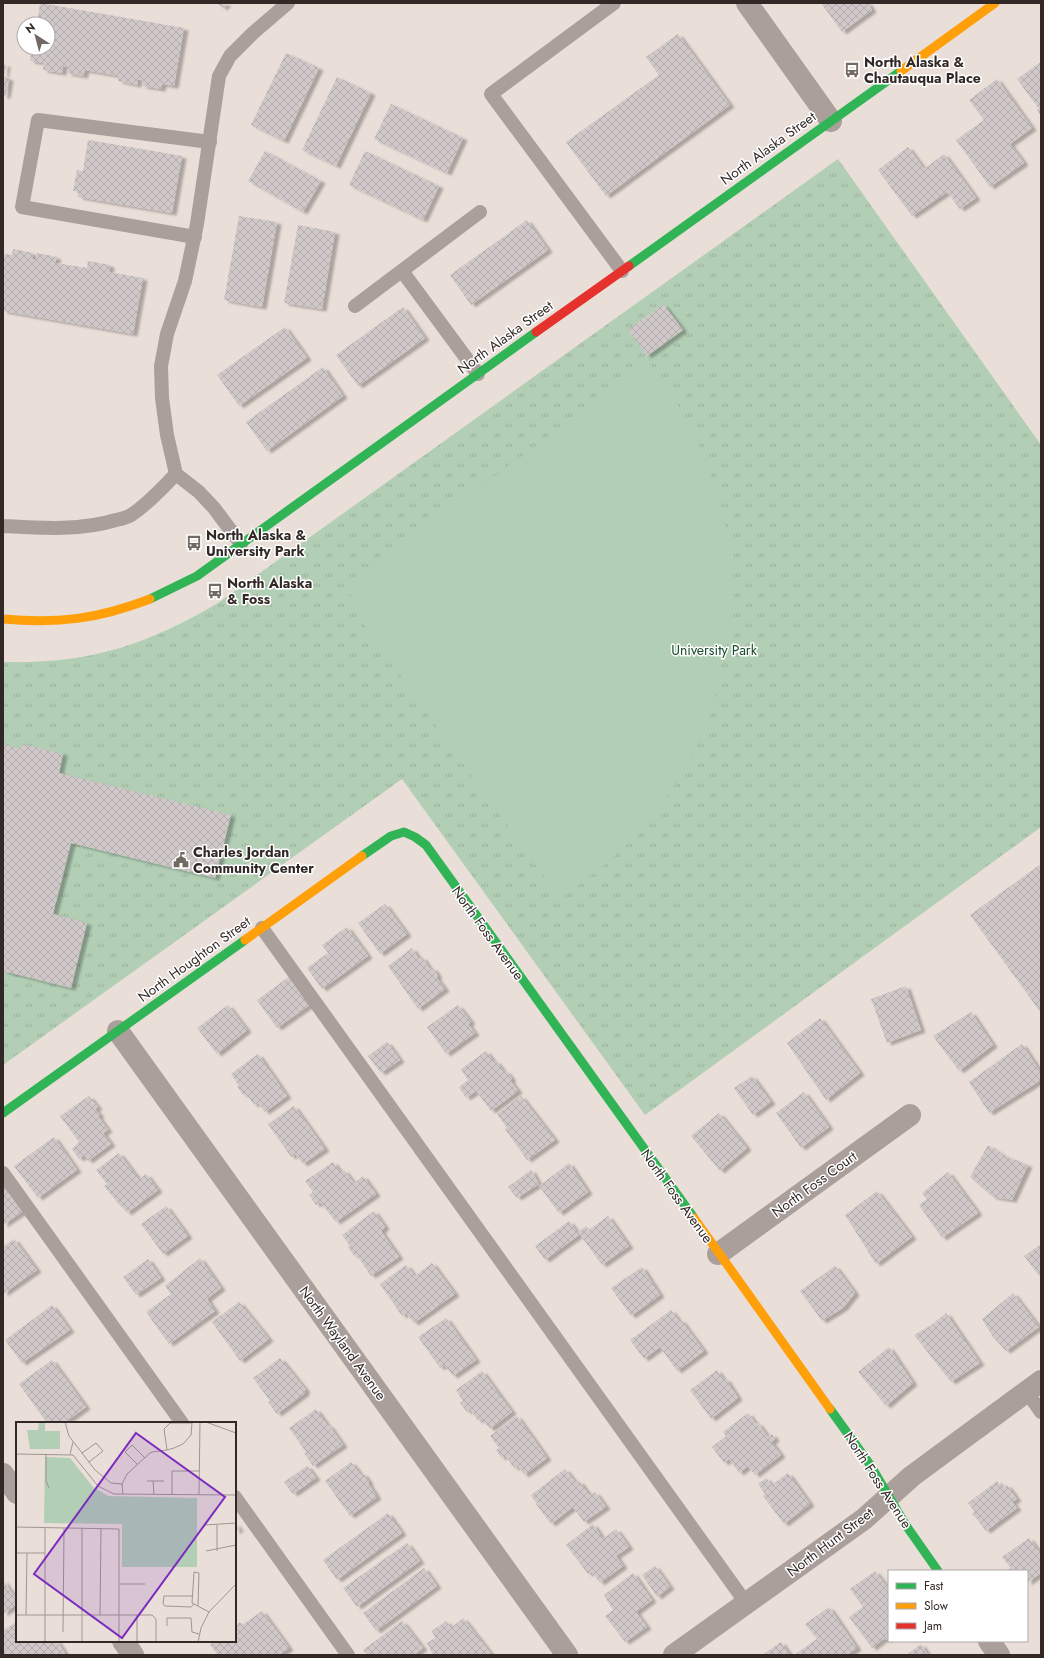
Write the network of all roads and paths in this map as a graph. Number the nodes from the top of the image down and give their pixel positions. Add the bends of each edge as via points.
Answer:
1 (288, 3) edge
2 (614, 3) edge
3 (747, 3) edge
4 (995, 3) edge
5 (831, 121) junction
6 (210, 142) junction
7 (480, 212) dead end
8 (195, 237) junction
9 (402, 271) junction
10 (622, 271) junction
11 (355, 306) dead end
12 (478, 374) junction
13 (176, 474) junction
14 (3, 526) edge
15 (241, 544) junction
16 (3, 619) edge
17 (404, 832) joint
18 (262, 928) junction
19 (118, 1031) junction
20 (3, 1113) edge
21 (910, 1115) dead end
22 (3, 1173) edge
23 (718, 1254) junction
24 (1034, 1386) edge
25 (1041, 1412) edge
26 (181, 1422) edge
27 (3, 1474) edge
28 (16, 1492) edge
29 (889, 1496) junction
30 (236, 1498) edge
31 (937, 1570) edge
32 (746, 1603) junction
33 (124, 1642) edge
34 (990, 1642) edge
35 (133, 1655) edge
36 (348, 1655) edge
37 (567, 1655) edge
38 (674, 1655) edge
39 (999, 1655) edge

1 - 6 lane via 253,32 230,56 219,76
2 - 10 lane via 491,94
3 - 5 street
4 - 5 street, North Alaska Street
5 - 10 street, North Alaska Street
6 - 8 lane
6 - 8 lane via 38,120 22,207
7 - 9 lane
8 - 13 lane via 185,281 167,334 161,366 167,435
9 - 11 lane
9 - 12 lane
10 - 12 street, North Alaska Street
12 - 15 street, North Alaska Street
13 - 14 lane via 148,502 129,516 85,526
13 - 15 lane via 214,508
15 - 16 street, North Alaska Street via 197,576 170,592 140,604 66,622
17 - 18 street, North Houghton Street via 391,836
17 - 23 street, North Foss Avenue via 426,845
18 - 19 street, North Houghton Street
18 - 32 lane
19 - 20 street, North Houghton Street
19 - 37 street, North Wayland Avenue
21 - 23 street, North Foss Court
22 - 26 lane
23 - 29 street, North Foss Avenue via 871,1466
24 - 25 lane
24 - 29 street, North Hunt Street via 912,1476
27 - 28 street
29 - 31 street, North Foss Avenue
29 - 32 street, North Hunt Street via 864,1519
30 - 36 lane
32 - 38 street, North Hunt Street
33 - 35 street
34 - 39 street

